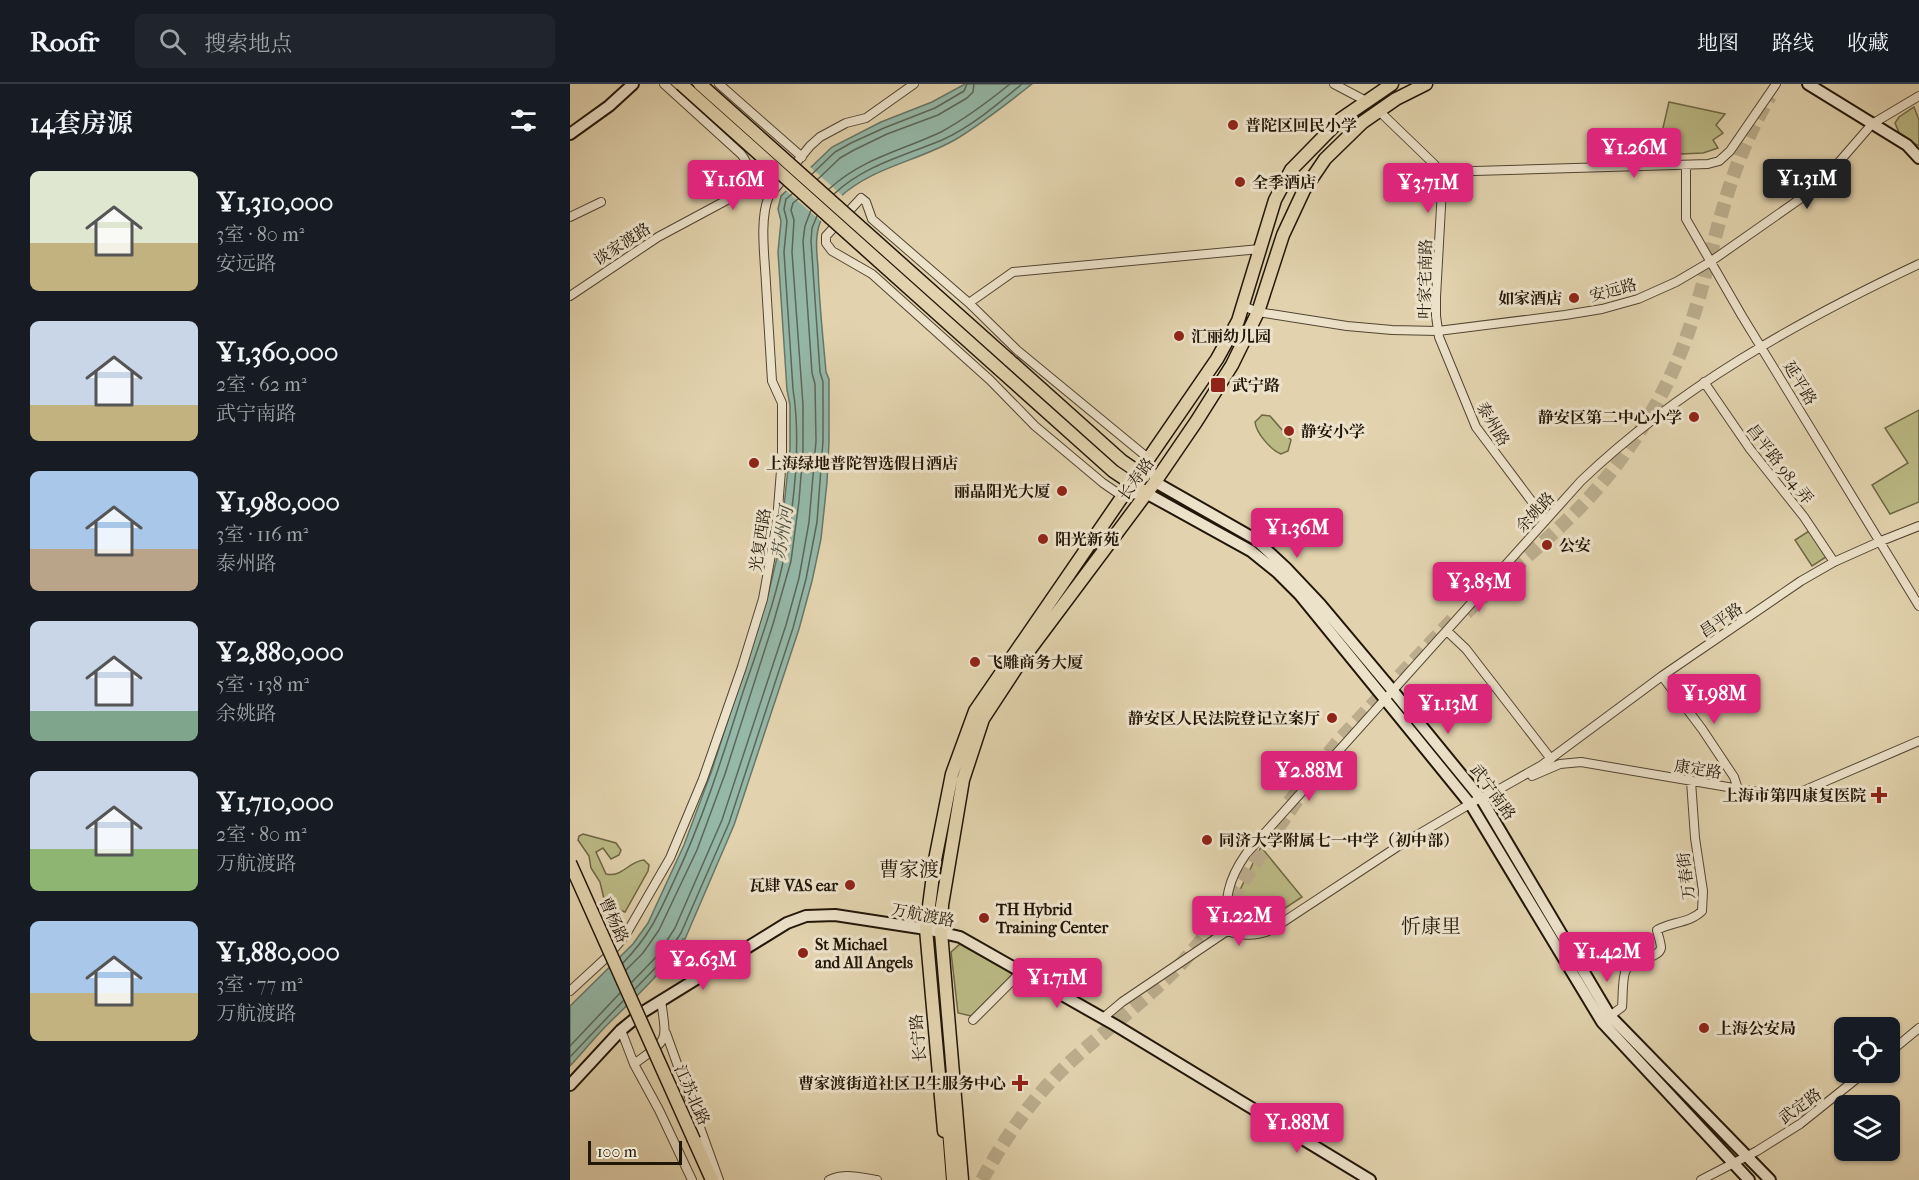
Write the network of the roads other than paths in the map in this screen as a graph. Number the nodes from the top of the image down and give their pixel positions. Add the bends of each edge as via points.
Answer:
1 (633, 84) edge
2 (664, 84) edge
3 (681, 84) edge
4 (700, 84) edge
5 (719, 84) edge
6 (914, 84) edge
7 (1334, 84) edge
8 (1392, 84) edge
9 (1426, 84) edge
10 (1776, 84) edge
11 (1808, 84) edge
12 (1919, 96) edge
13 (1366, 100) junction
14 (1378, 110) junction
15 (1872, 124) junction
16 (570, 134) edge
17 (801, 157) junction
18 (1919, 158) edge
19 (1686, 165) junction
20 (1440, 172) junction
21 (755, 185) junction
22 (769, 196) junction
23 (601, 202) dead end
24 (570, 217) edge
25 (1260, 249) junction
26 (1710, 262) junction
27 (1919, 264) edge
28 (570, 296) edge
29 (969, 303) junction
30 (1250, 309) junction
31 (1438, 331) junction
32 (1762, 346) junction
33 (1704, 382) junction
34 (1148, 458) junction
35 (1135, 478) junction
36 (1155, 482) junction
37 (1146, 493) junction
38 (1122, 496) junction
39 (1545, 519) junction
40 (1919, 526) edge
41 (1881, 541) junction
42 (1834, 562) junction
43 (1919, 606) edge
44 (1447, 631) junction
45 (1662, 676) junction
46 (1393, 691) junction
47 (1385, 700) junction
48 (1919, 741) edge
49 (1551, 759) junction
50 (1690, 781) junction
51 (1738, 789) junction
52 (1478, 801) junction
53 (570, 863) edge
54 (570, 882) edge
55 (926, 930) junction
56 (1227, 931) junction
57 (941, 932) junction
58 (1021, 972) junction
59 (570, 991) edge
60 (661, 1000) junction
61 (1610, 1016) junction
62 (1102, 1018) junction
63 (973, 1020) dead end
64 (639, 1026) junction
65 (1919, 1028) edge
66 (621, 1030) junction
67 (666, 1032) junction
68 (1900, 1044) edge
69 (634, 1064) junction
70 (1851, 1083) edge
71 (570, 1086) edge
72 (954, 1086) junction
73 (690, 1141) junction
74 (1747, 1156) junction
75 (1731, 1163) junction
76 (692, 1180) edge
77 (704, 1180) edge
78 (712, 1180) edge
79 (719, 1180) edge
80 (829, 1180) edge
81 (877, 1180) edge
82 (949, 1180) edge
83 (954, 1180) edge
84 (962, 1180) edge
85 (1370, 1180) edge
86 (1701, 1180) edge
87 (1749, 1180) edge
88 (1770, 1180) edge

1 - 16 main road
2 - 21 street via 744,156
3 - 35 main road, bridge via 1113,471
4 - 35 main road, bridge via 1122,461
5 - 17 street
6 - 17 street via 866,118 824,134
7 - 13 street
8 - 13 main road, 长寿路
9 - 14 main road, 长寿路
10 - 19 street via 1726,156 1708,164
11 - 15 main road
12 - 15 street, 安远路
13 - 14 street
13 - 25 main road, 长寿路 via 1341,119 1291,170 1275,200
14 - 20 street
14 - 30 main road, 长寿路 via 1326,159 1304,190
15 - 18 main road via 1907,145
15 - 26 street, 安远路 via 1833,169 1800,199
17 - 22 street
19 - 20 street
19 - 26 street, 延平路 via 1686,219
20 - 31 street, 叶家宅南路
21 - 22 street
21 - 28 street, 谈家渡路 via 642,246
22 - 59 street, 光复西路 via 765,263 772,381 782,403 782,448 777,521 763,598 716,743 670,858 625,936
23 - 24 street
25 - 29 street via 1013,272
25 - 30 main road, 长寿路
26 - 31 street, 安远路 via 1638,299 1602,309
26 - 32 street, 延平路
27 - 32 street, 余姚路
29 - 34 street via 1017,350
29 - 38 street via 872,219 861,198 826,236 832,251 872,274 1042,432
30 - 31 street, 安远路 via 1347,326
30 - 34 main road, 长寿路 via 1238,321 1217,359
30 - 36 main road, 长寿路 via 1232,365
31 - 39 street, 泰州路 via 1476,427
32 - 33 street, 余姚路
32 - 41 street, 延平路
33 - 39 street, 余姚路 via 1595,467
33 - 42 street, 昌平路 984 弄
34 - 35 main road, 长寿路
34 - 36 street
35 - 36 main road, 武宁南路
35 - 37 main road
35 - 38 main road, 长寿路
36 - 37 main road, 长寿路
36 - 46 main road, 武宁南路 via 1255,539 1320,604
37 - 38 street
37 - 47 main road, 武宁南路 via 1251,551 1277,572
37 - 57 main road, 长寿路 via 983,719 963,780
38 - 55 main road, 长寿路 via 975,711 952,774
39 - 44 street, 余姚路
40 - 41 street, 昌平路
41 - 42 street, 昌平路
41 - 43 street, 延平路
42 - 45 street, 昌平路
44 - 46 street, 余姚路
44 - 49 street via 1466,649
45 - 49 street, 昌平路
45 - 51 street via 1702,729
46 - 47 street, 余姚路
46 - 52 main road, 武宁南路
47 - 52 main road, 武宁南路
47 - 56 street, 余姚路 via 1235,869 1226,902
48 - 51 street, 康定路 via 1796,794
49 - 52 street, 康定路
50 - 51 street, 康定路
50 - 52 street, 康定路 via 1581,762 1560,764
50 - 61 street, 万春街 via 1702,910 1683,922 1656,930 1660,951 1626,969 1622,1007
52 - 56 street, 康定路 via 1271,930 1255,934
52 - 61 main road, 武宁南路
52 - 75 main road, 武宁南路 via 1602,1022
53 - 64 main road, 曹杨路, bridge
54 - 64 main road, 曹杨路
55 - 57 main road, 万航渡路
55 - 60 main road, 万航渡路 via 835,915 806,916 787,923
55 - 82 main road, 长宁路
56 - 62 street
57 - 58 main road, 万航渡路 via 960,937
57 - 72 main road, 长宁路
58 - 62 main road, 万航渡路
58 - 63 street
60 - 66 main road, 万航渡路
60 - 67 street
61 - 74 main road, 武宁南路
62 - 85 main road, 万航渡路
64 - 73 main road, 江苏北路
65 - 68 street
66 - 69 street
66 - 71 main road, 万航渡路
67 - 69 street via 662,1042
67 - 79 street
69 - 76 street
70 - 74 street, 武定路 via 1800,1124
72 - 83 highway via 949,1117
72 - 84 main road, 长宁路
73 - 77 main road, 江苏北路
73 - 78 main road, 江苏北路
74 - 75 street, 武定路
74 - 88 main road, 武宁南路
75 - 86 street, 武定路
75 - 87 main road, 武宁南路
80 - 81 street via 850,1176

